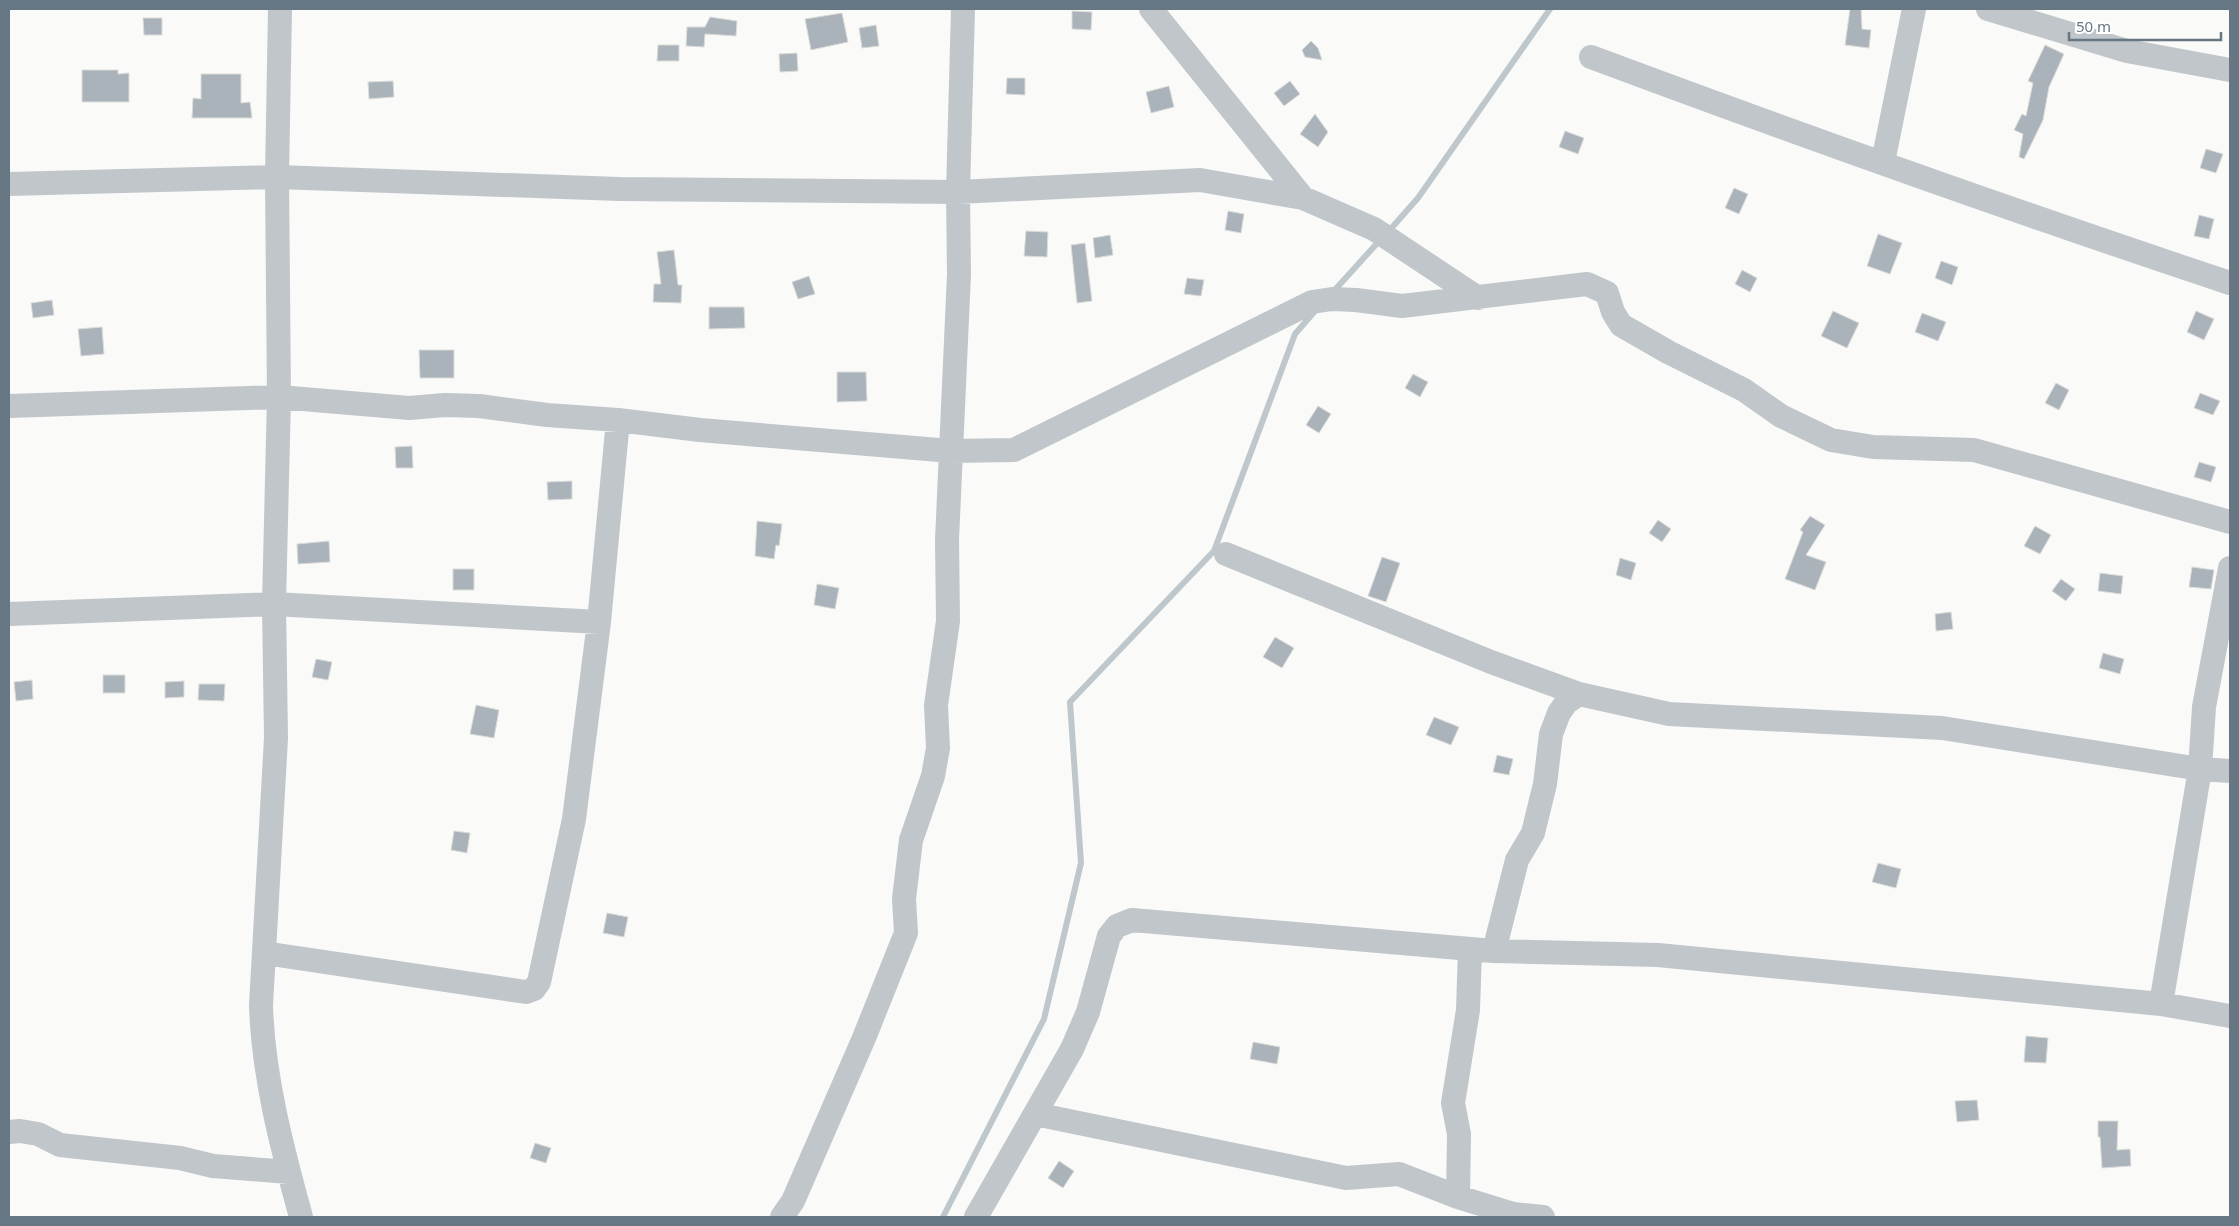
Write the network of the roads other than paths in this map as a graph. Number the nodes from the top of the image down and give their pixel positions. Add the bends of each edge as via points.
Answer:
1 (280, 9) edge
2 (963, 9) edge
3 (1152, 9) edge
4 (1914, 9) edge
5 (1988, 9) edge
6 (1591, 57) dead end
7 (2230, 70) edge
8 (1883, 162) junction
9 (277, 177) junction
10 (9, 184) edge
11 (958, 192) junction
12 (1303, 198) junction
13 (2230, 283) edge
14 (1478, 298) junction
15 (280, 397) junction
16 (9, 406) edge
17 (618, 420) junction
18 (950, 451) junction
19 (2230, 520) edge
20 (1226, 554) dead end
21 (2230, 568) edge
22 (274, 604) junction
23 (9, 614) edge
24 (599, 622) junction
25 (1579, 694) junction
26 (2200, 769) junction
27 (2230, 771) edge
28 (1470, 948) junction
29 (1494, 951) junction
30 (264, 953) junction
31 (2161, 1004) junction
32 (2230, 1016) edge
33 (1035, 1114) junction
34 (9, 1132) edge
35 (289, 1172) junction
36 (1458, 1197) junction
37 (301, 1217) edge
38 (782, 1217) edge
39 (976, 1217) edge
40 (1543, 1217) edge

1 - 9 street
2 - 11 street
3 - 12 street
4 - 8 street
5 - 7 street via 2127,51
6 - 8 street
8 - 13 street via 2063,228
9 - 10 street
9 - 11 street via 618,189
9 - 15 street
11 - 12 street via 1200,180
11 - 18 street via 959,274
12 - 14 street via 1374,229
14 - 18 street via 1402,306 1356,300 1312,302 1014,450
14 - 19 street via 1587,284 1607,293 1621,324 1744,390 1781,416 1831,440 1873,448 1974,450
15 - 16 street
15 - 17 street via 409,408 479,406
15 - 22 street
17 - 18 street
17 - 24 street
18 - 38 street via 948,621 936,705 938,748 933,776 911,840 904,890 906,933 793,1201
20 - 25 street via 1491,662
21 - 26 street via 2204,707
22 - 23 street
22 - 24 street
22 - 30 street via 276,738
24 - 30 street via 574,819 539,982 534,989 526,992
25 - 26 street via 1669,714 1942,728
25 - 29 street via 1559,713 1550,734 1545,784 1535,825 1514,867
26 - 27 street
26 - 31 street
28 - 29 street
28 - 33 street via 1132,920 1117,926 1109,936 1088,1012 1072,1049
28 - 36 street via 1468,1010 1453,1103 1459,1134
29 - 31 street via 1658,954
30 - 35 street via 262,1046
31 - 32 street
33 - 36 street via 1346,1178 1399,1174
33 - 39 street
34 - 35 street via 38,1134 60,1145 180,1158 213,1166
35 - 37 street
36 - 40 street via 1513,1214

